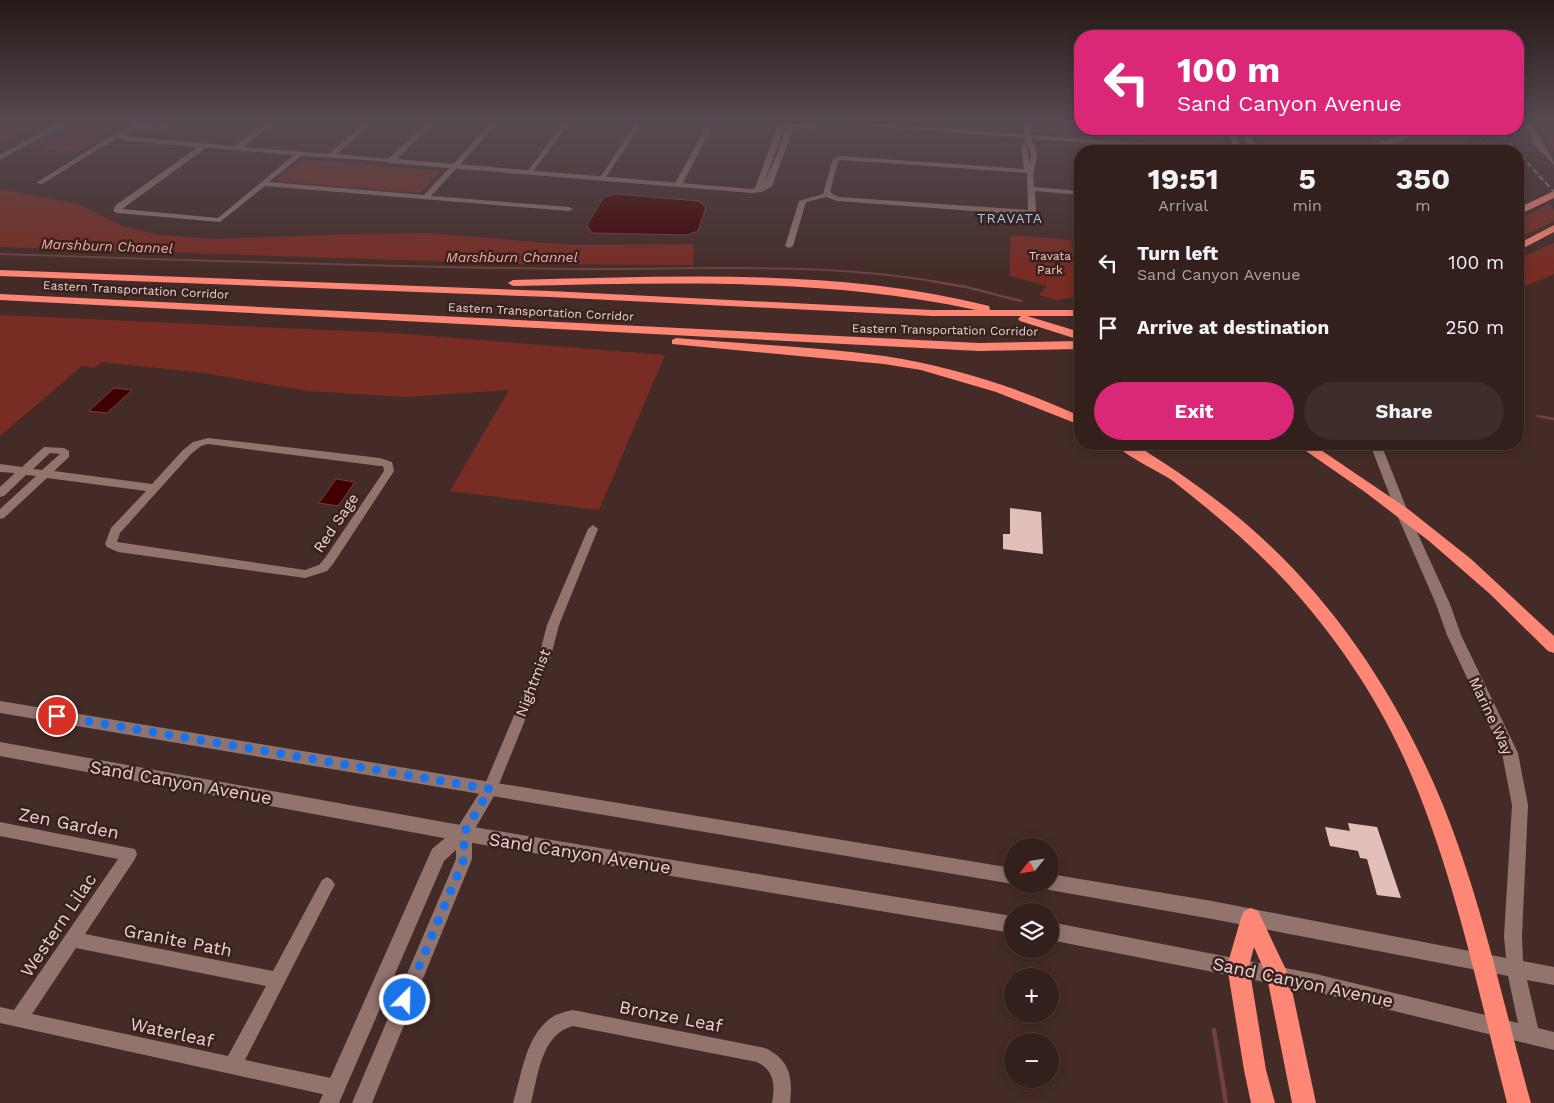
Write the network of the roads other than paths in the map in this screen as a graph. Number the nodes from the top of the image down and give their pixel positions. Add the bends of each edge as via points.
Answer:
1 (57, 172) edge
2 (167, 172) edge
3 (276, 172) edge
4 (449, 172) edge
5 (523, 172) edge
6 (606, 172) edge
7 (685, 172) edge
8 (774, 172) edge
9 (831, 172) edge
10 (1030, 172) edge
11 (529, 173) joint
12 (602, 179) junction
13 (40, 183) dead end
14 (262, 184) junction
15 (678, 185) junction
16 (1031, 189) junction
17 (1074, 193) edge
18 (1554, 194) edge
19 (827, 195) junction
20 (426, 198) junction
21 (1524, 208) edge
22 (569, 209) dead end
23 (1550, 234) edge
24 (1524, 245) edge
25 (789, 246) dead end
26 (0, 273) edge
27 (305, 284) junction
28 (0, 296) edge
29 (1074, 313) edge
30 (528, 325) junction
31 (1074, 334) edge
32 (1074, 345) edge
33 (1074, 418) edge
34 (1133, 450) edge
35 (1312, 450) edge
36 (1377, 450) edge
37 (0, 468) edge
38 (24, 471) junction
39 (46, 474) junction
40 (155, 488) junction
41 (0, 493) edge
42 (0, 515) edge
43 (593, 529) dead end
44 (1554, 646) edge
45 (0, 706) edge
46 (0, 749) edge
47 (490, 789) junction
48 (0, 829) edge
49 (464, 833) junction
50 (130, 854) joint
51 (1004, 875) edge
52 (1059, 884) edge
53 (327, 885) dead end
54 (1251, 918) junction
55 (1004, 924) edge
56 (1059, 933) edge
57 (72, 939) junction
58 (1238, 966) junction
59 (1515, 968) junction
60 (1278, 976) junction
61 (1554, 976) edge
62 (277, 980) junction
63 (0, 1015) edge
64 (18, 1019) junction
65 (1530, 1034) junction
66 (1554, 1041) edge
67 (233, 1065) junction
68 (333, 1095) edge
69 (362, 1103) edge
70 (522, 1103) edge
71 (781, 1103) edge
72 (1263, 1103) edge
73 (1304, 1103) edge
74 (1519, 1103) edge

1 - 13 street
2 - 14 street via 117,209 220,220
3 - 14 street
4 - 20 street
5 - 11 main road
6 - 12 street
7 - 15 street
8 - 15 main road via 768,186 759,190
9 - 19 street
10 - 16 street
11 - 12 main road
12 - 15 main road
14 - 20 street
16 - 17 street
16 - 19 street via 1032,211 1020,214 837,199
18 - 21 highway
19 - 25 street via 803,201
20 - 22 street
23 - 24 highway
26 - 27 highway, Eastern Transportation Corridor
27 - 29 highway, Eastern Transportation Corridor via 932,313
27 - 31 highway via 768,280 907,293 1003,313
28 - 30 highway, Eastern Transportation Corridor
30 - 32 highway, Eastern Transportation Corridor via 979,347
30 - 33 highway via 584,334 893,362 1000,388
34 - 74 highway via 1213,504 1281,566 1341,636 1378,691 1434,807
35 - 44 highway via 1423,528
36 - 59 main road, Marine Way via 1454,635 1510,753 1520,804 1513,936
37 - 38 street
38 - 39 street
38 - 39 street via 48,449 64,451 65,455
38 - 41 street
39 - 40 street
39 - 42 street
40 - 40 street, Red Sage via 187,452 208,441 388,464 388,471 329,561 323,568 305,574 118,548 111,544 115,531
43 - 47 street, Nightmist
45 - 47 main road
46 - 49 main road, Sand Canyon Avenue
47 - 49 main road, Nightmist
47 - 51 main road
48 - 50 street, Zen Garden
49 - 55 main road, Sand Canyon Avenue
49 - 68 main road, Nightmist via 438,855
49 - 69 main road via 464,859
50 - 57 street, Western Lilac
52 - 54 main road
53 - 62 street
54 - 58 highway
54 - 59 main road
54 - 60 highway
56 - 58 main road, Sand Canyon Avenue
57 - 62 street, Granite Path
57 - 64 street, Western Lilac
58 - 60 main road, Sand Canyon Avenue
58 - 72 highway
59 - 61 main road
59 - 65 main road, Marine Way
60 - 65 main road, Sand Canyon Avenue
60 - 73 highway
62 - 67 street
63 - 64 street, Waterleaf
64 - 67 street, Waterleaf
65 - 66 main road, Sand Canyon Avenue
67 - 68 street, Waterleaf
70 - 71 street, Bronze Leaf via 541,1042 553,1025 562,1020 579,1019 759,1054 779,1066 783,1082

